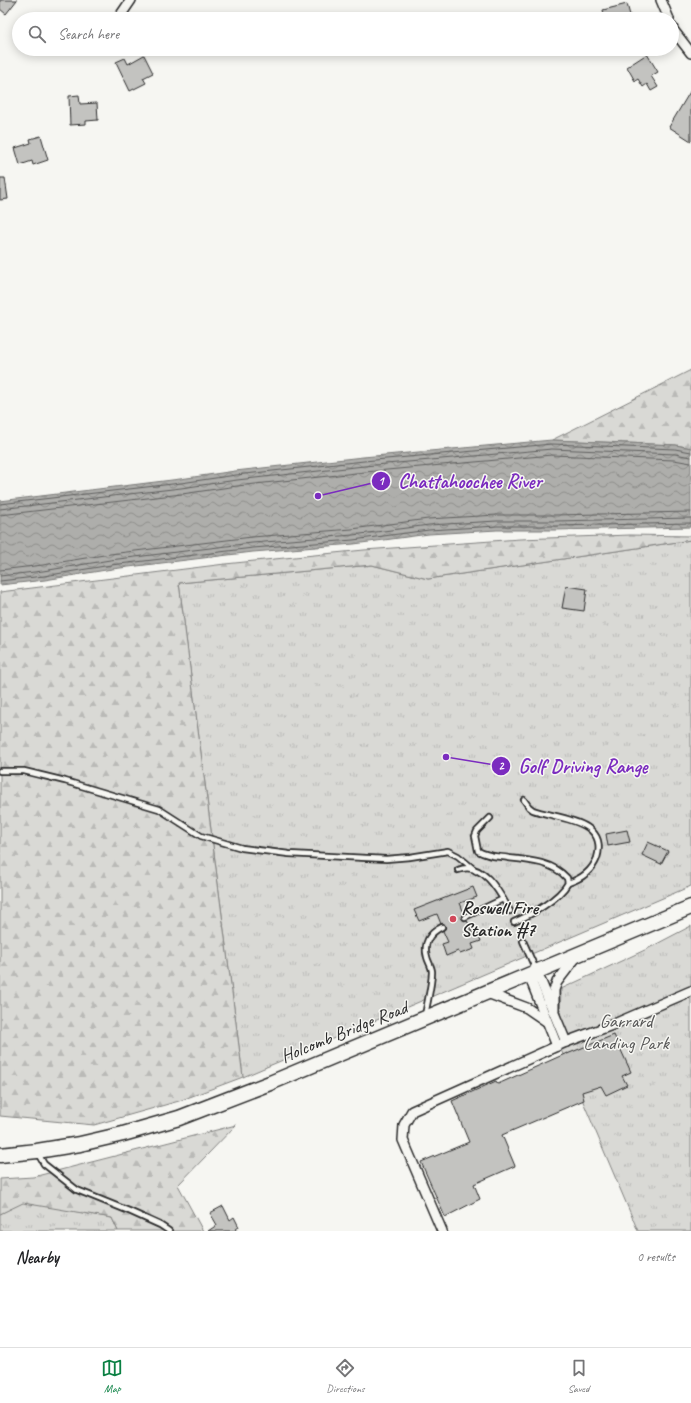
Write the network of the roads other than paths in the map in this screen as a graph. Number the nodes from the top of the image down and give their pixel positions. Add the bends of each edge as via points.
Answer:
1 (131, 0) edge
2 (662, 0) edge
3 (123, 12) edge
4 (666, 12) edge
5 (679, 37) edge
6 (691, 53) edge
7 (0, 771) edge
8 (524, 800) dead end
9 (490, 818) dead end
10 (458, 870) dead end
11 (476, 871) junction
12 (568, 883) junction
13 (503, 899) junction
14 (691, 907) edge
15 (510, 911) dead end
16 (466, 917) dead end
17 (514, 922) dead end
18 (442, 927) dead end
19 (523, 942) dead end
20 (578, 954) junction
21 (537, 972) junction
22 (691, 991) edge
23 (487, 993) junction
24 (554, 1014) junction
25 (425, 1019) junction
26 (547, 1022) junction
27 (566, 1042) junction
28 (557, 1046) junction
29 (37, 1151) junction
30 (0, 1155) edge
31 (170, 1231) edge
32 (442, 1231) edge

1 - 3 street
2 - 4 street
5 - 6 street
7 - 11 lane via 24,771 159,809 201,836 242,848 289,854 386,859 448,851
8 - 12 lane via 533,810 581,823 593,830 599,844 596,859 592,867 579,879
9 - 12 lane via 475,836 478,851 486,856 535,862 555,868 567,878
10 - 11 lane via 469,868
11 - 13 lane via 490,880
12 - 17 lane via 560,894 526,918
13 - 15 lane
13 - 16 lane
14 - 20 main road, Holcomb Bridge Road
18 - 25 lane via 433,933 425,948 432,971
19 - 21 lane
20 - 21 main road, Holcomb Bridge Road
20 - 24 street via 557,982 554,990
21 - 23 main road, Holcomb Bridge Road
21 - 24 street
21 - 26 street via 532,984
22 - 27 street
23 - 25 main road, Holcomb Bridge Road
23 - 26 street via 527,1008
24 - 27 street
25 - 29 main road, Holcomb Bridge Road via 178,1118 123,1134
26 - 28 street
27 - 28 street
28 - 32 street via 412,1111 404,1125 403,1140
29 - 30 main road, Holcomb Bridge Road
29 - 31 lane via 44,1164 78,1190

